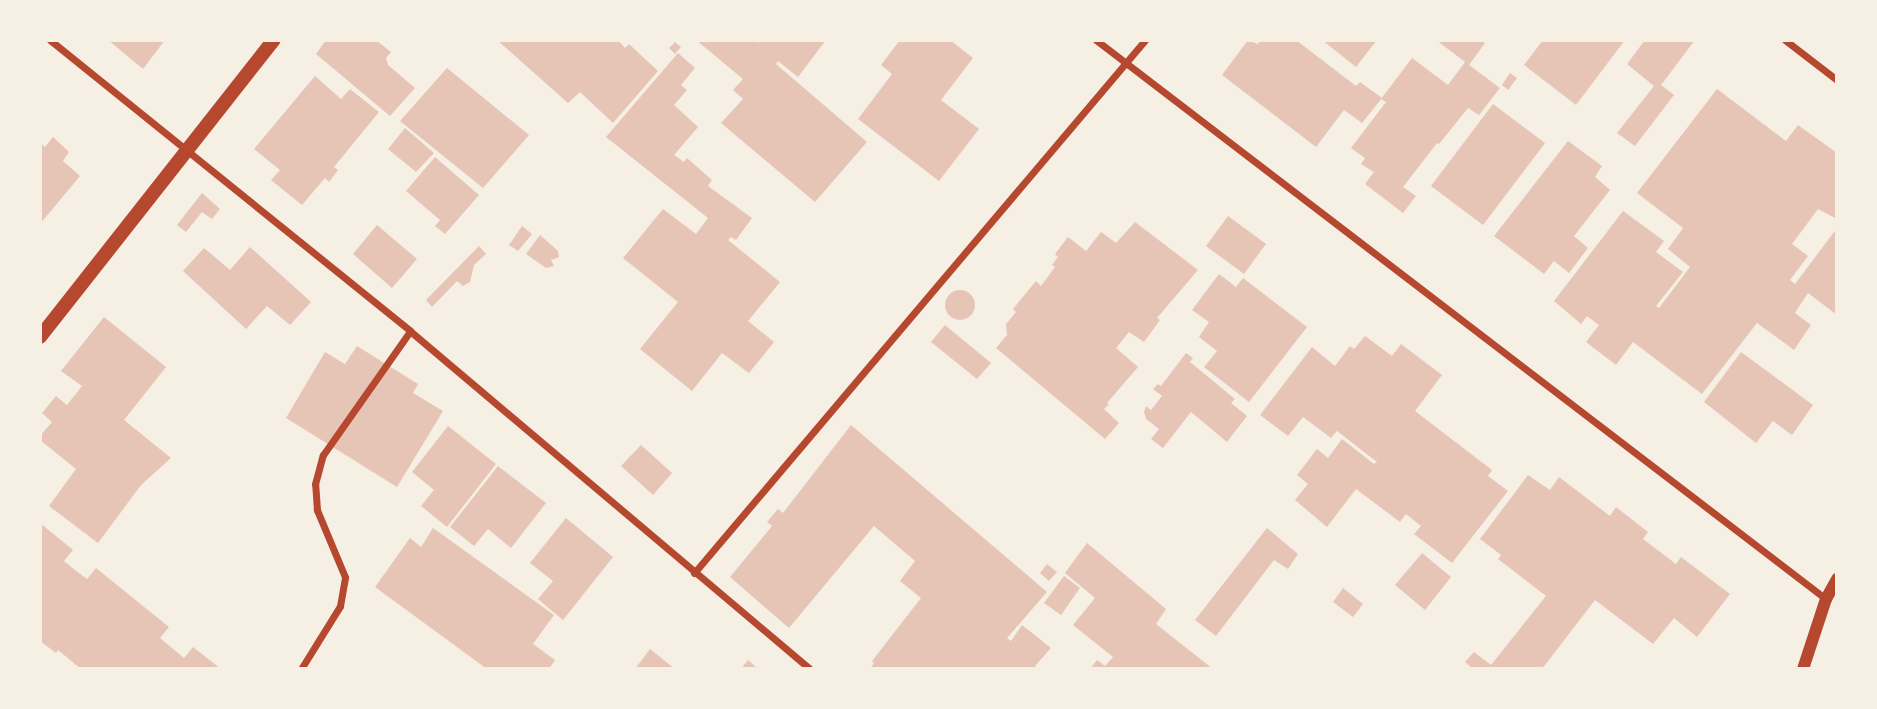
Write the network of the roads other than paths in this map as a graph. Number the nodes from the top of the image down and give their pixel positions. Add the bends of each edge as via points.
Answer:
1 (50, 40) edge
2 (274, 40) edge
3 (1096, 40) edge
4 (1145, 40) edge
5 (1785, 40) edge
6 (1126, 64) junction
7 (1837, 80) edge
8 (186, 152) junction
9 (410, 331) junction
10 (40, 337) edge
11 (694, 573) junction
12 (1837, 579) edge
13 (1832, 603) edge
14 (301, 669) edge
15 (810, 669) edge
16 (1803, 669) edge

1 - 8 street
2 - 8 main road
3 - 6 street
4 - 6 street
5 - 7 street
6 - 11 street
6 - 13 street
8 - 9 street
8 - 10 main road
9 - 11 street
9 - 14 street via 323,455 315,484 317,510 345,578 340,606
11 - 15 street
12 - 13 street
13 - 16 street

